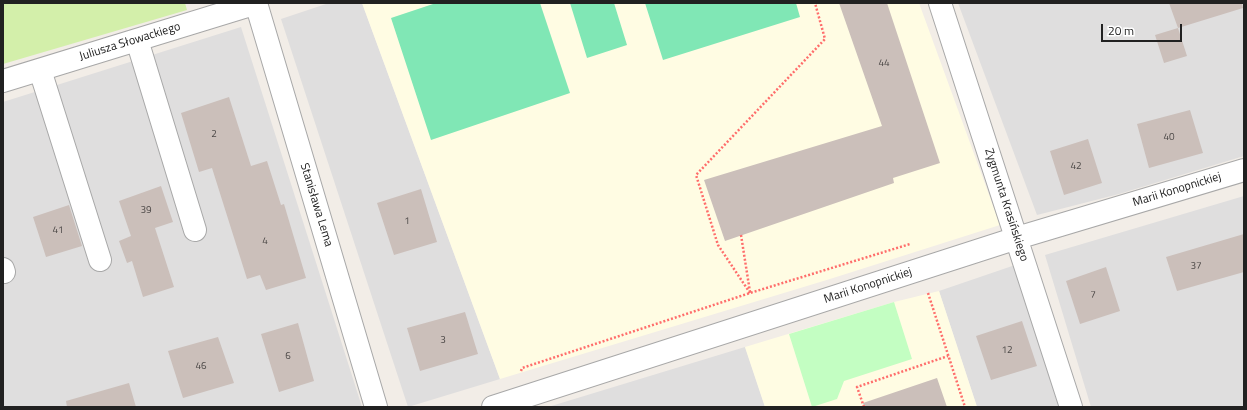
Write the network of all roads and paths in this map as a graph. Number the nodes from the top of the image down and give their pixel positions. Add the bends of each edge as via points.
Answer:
1 (256, 3) edge
2 (815, 3) edge
3 (940, 3) edge
4 (137, 40) junction
5 (40, 70) junction
6 (3, 81) edge
7 (1244, 170) edge
8 (195, 230) dead end
9 (741, 235) dead end
10 (1017, 238) junction
11 (912, 243) dead end
12 (100, 260) dead end
13 (920, 269) junction
14 (750, 292) junction
15 (758, 321) junction
16 (948, 356) junction
17 (376, 407) edge
18 (493, 407) edge
19 (864, 407) edge
20 (965, 407) edge
21 (1071, 407) edge

1 - 4 street, Juliusza Słowackiego
1 - 17 street, Stanisława Lema
2 - 14 path via 824,38 696,175 718,245
3 - 10 street, Zygmunta Krasińskiego
4 - 5 street, Juliusza Słowackiego
4 - 8 street
5 - 6 street, Juliusza Słowackiego
5 - 12 street
7 - 10 street, Marii Konopnickiej
9 - 14 path
10 - 13 street, Marii Konopnickiej
10 - 21 street, Zygmunta Krasińskiego
11 - 14 path
13 - 15 street, Marii Konopnickiej
13 - 16 path
14 - 15 path
15 - 18 street, Marii Konopnickiej
16 - 19 path via 857,387
16 - 20 path

